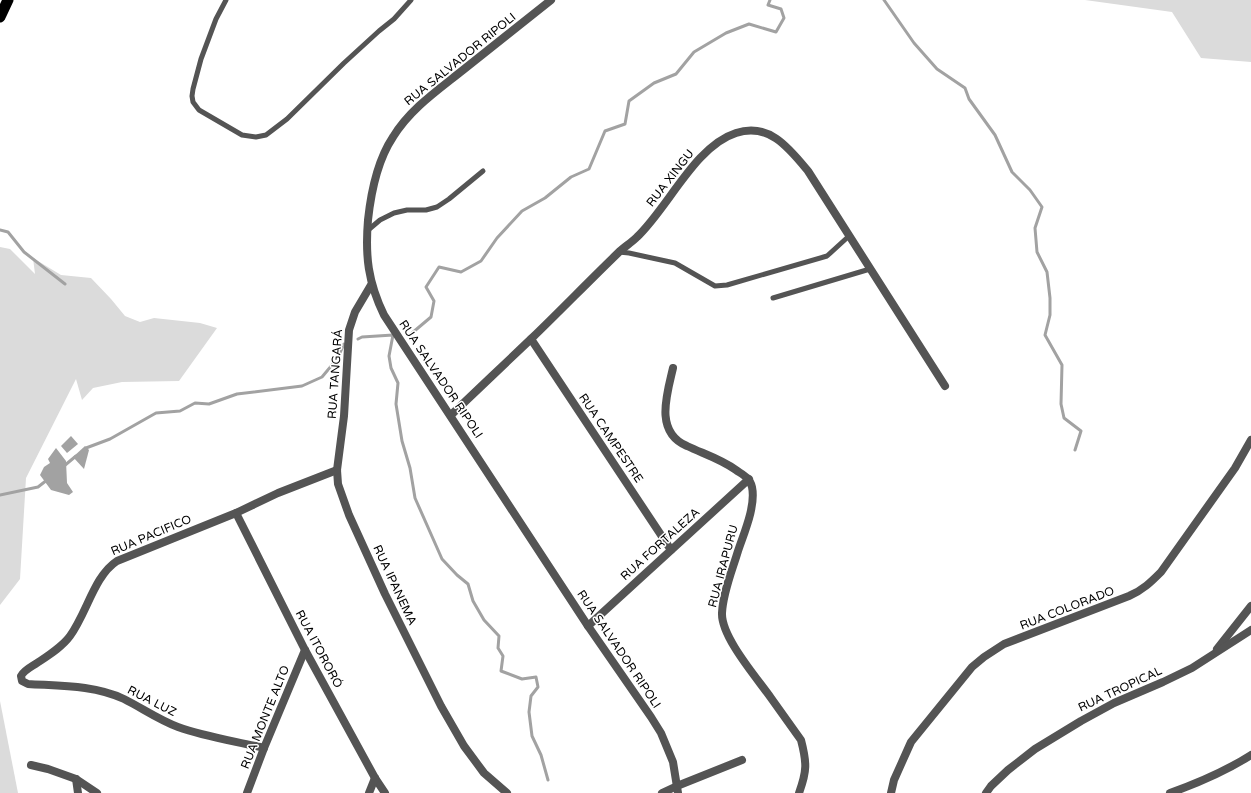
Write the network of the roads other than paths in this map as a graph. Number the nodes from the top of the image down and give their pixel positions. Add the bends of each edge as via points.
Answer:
1 (8, 0) edge
2 (226, 0) edge
3 (412, 0) edge
4 (551, 0) edge
5 (0, 17) edge
6 (483, 171) dead end
7 (367, 231) junction
8 (849, 236) junction
9 (619, 252) junction
10 (870, 269) junction
11 (371, 285) junction
12 (773, 298) dead end
13 (531, 339) junction
14 (673, 368) dead end
15 (945, 386) dead end
16 (451, 415) junction
17 (1251, 440) edge
18 (337, 470) junction
19 (749, 479) junction
20 (236, 514) junction
21 (671, 550) junction
22 (1251, 606) edge
23 (588, 626) junction
24 (1251, 630) edge
25 (304, 650) junction
26 (1212, 655) junction
27 (28, 684) joint
28 (264, 748) junction
29 (1251, 755) edge
30 (742, 760) dead end
31 (31, 764) dead end
32 (375, 778) junction
33 (76, 779) junction
34 (677, 789) edge
35 (78, 793) edge
36 (97, 793) edge
37 (247, 793) edge
38 (369, 793) edge
39 (385, 793) edge
40 (506, 793) edge
41 (662, 793) edge
42 (799, 793) edge
43 (891, 793) edge
44 (986, 793) edge
45 (1170, 793) edge

1 - 5 highway
2 - 3 lane via 201,60 193,89 193,102 199,110 250,137 266,135 287,119
4 - 7 street, RUA SALVADOR RIPOLI via 425,100 406,119 392,137 379,165 370,199
6 - 7 lane via 437,207 394,212
7 - 11 street, RUA SALVADOR RIPOLI via 366,249
8 - 9 lane via 827,256 727,286 715,286 675,263
8 - 9 street, RUA XINGU via 808,171 789,149 775,137 760,131 747,131 721,140 698,159 651,222
8 - 10 street, RUA XINGU
9 - 13 street, RUA XINGU
10 - 12 lane
10 - 15 street, RUA XINGU
11 - 16 street, RUA SALVADOR RIPOLI via 384,315
11 - 18 street, RUA TANGARÁ via 355,312 349,330 344,416
13 - 16 street, RUA XINGU
13 - 21 street, RUA CAMPESTRE
14 - 19 street via 665,405 665,419 676,440 724,462
16 - 23 street, RUA SALVADOR RIPOLI
17 - 43 street, RUA COLORADO via 1235,468 1161,572 1140,592 1004,644 972,667 911,742
18 - 20 street via 278,493
18 - 40 street, RUA IPANEMA via 338,484 349,515 441,706 464,746 484,773
19 - 21 street, RUA FORTALEZA
19 - 42 street, RUA IRAPURU via 752,487 752,505 725,594 723,624 741,657 801,740 806,767
20 - 25 street, RUA ITORORÓ
20 - 27 street, RUA PACIFICO via 110,565 70,636 61,646 22,674 22,682
21 - 23 street, RUA FORTALEZA
22 - 26 street
23 - 34 street, RUA SALVADOR RIPOLI via 661,734 673,762
24 - 26 street, RUA TROPICAL
25 - 28 street, RUA MONTE ALTO
25 - 32 street, RUA ITORORÓ
26 - 44 street, RUA TROPICAL via 1169,680 1114,703 1061,733 1008,770
27 - 28 street, RUA LUZ via 93,689 124,699 179,727
28 - 37 street, RUA MONTE ALTO
29 - 45 street via 1190,786
30 - 34 street
31 - 33 street
32 - 38 street
32 - 39 street, RUA ITORORÓ
33 - 35 street
33 - 36 street
34 - 41 street

